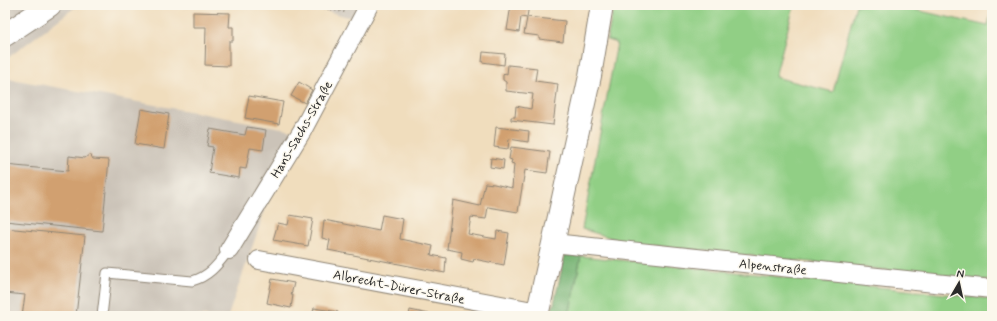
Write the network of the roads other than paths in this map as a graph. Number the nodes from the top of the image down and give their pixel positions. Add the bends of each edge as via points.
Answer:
1 (50, 5) edge
2 (602, 5) edge
3 (367, 9) edge
4 (5, 35) edge
5 (553, 244) junction
6 (229, 250) joint
7 (259, 260) dead end
8 (992, 289) edge
9 (538, 314) edge
10 (102, 316) edge

1 - 4 street
2 - 5 street via 590,76
3 - 6 street, Hans-Sachs-Straße via 302,132
5 - 8 street, Alpenstraße
5 - 9 street
6 - 10 lane via 216,267 192,282 107,273
7 - 9 street, Albrecht-Dürer-Straße

